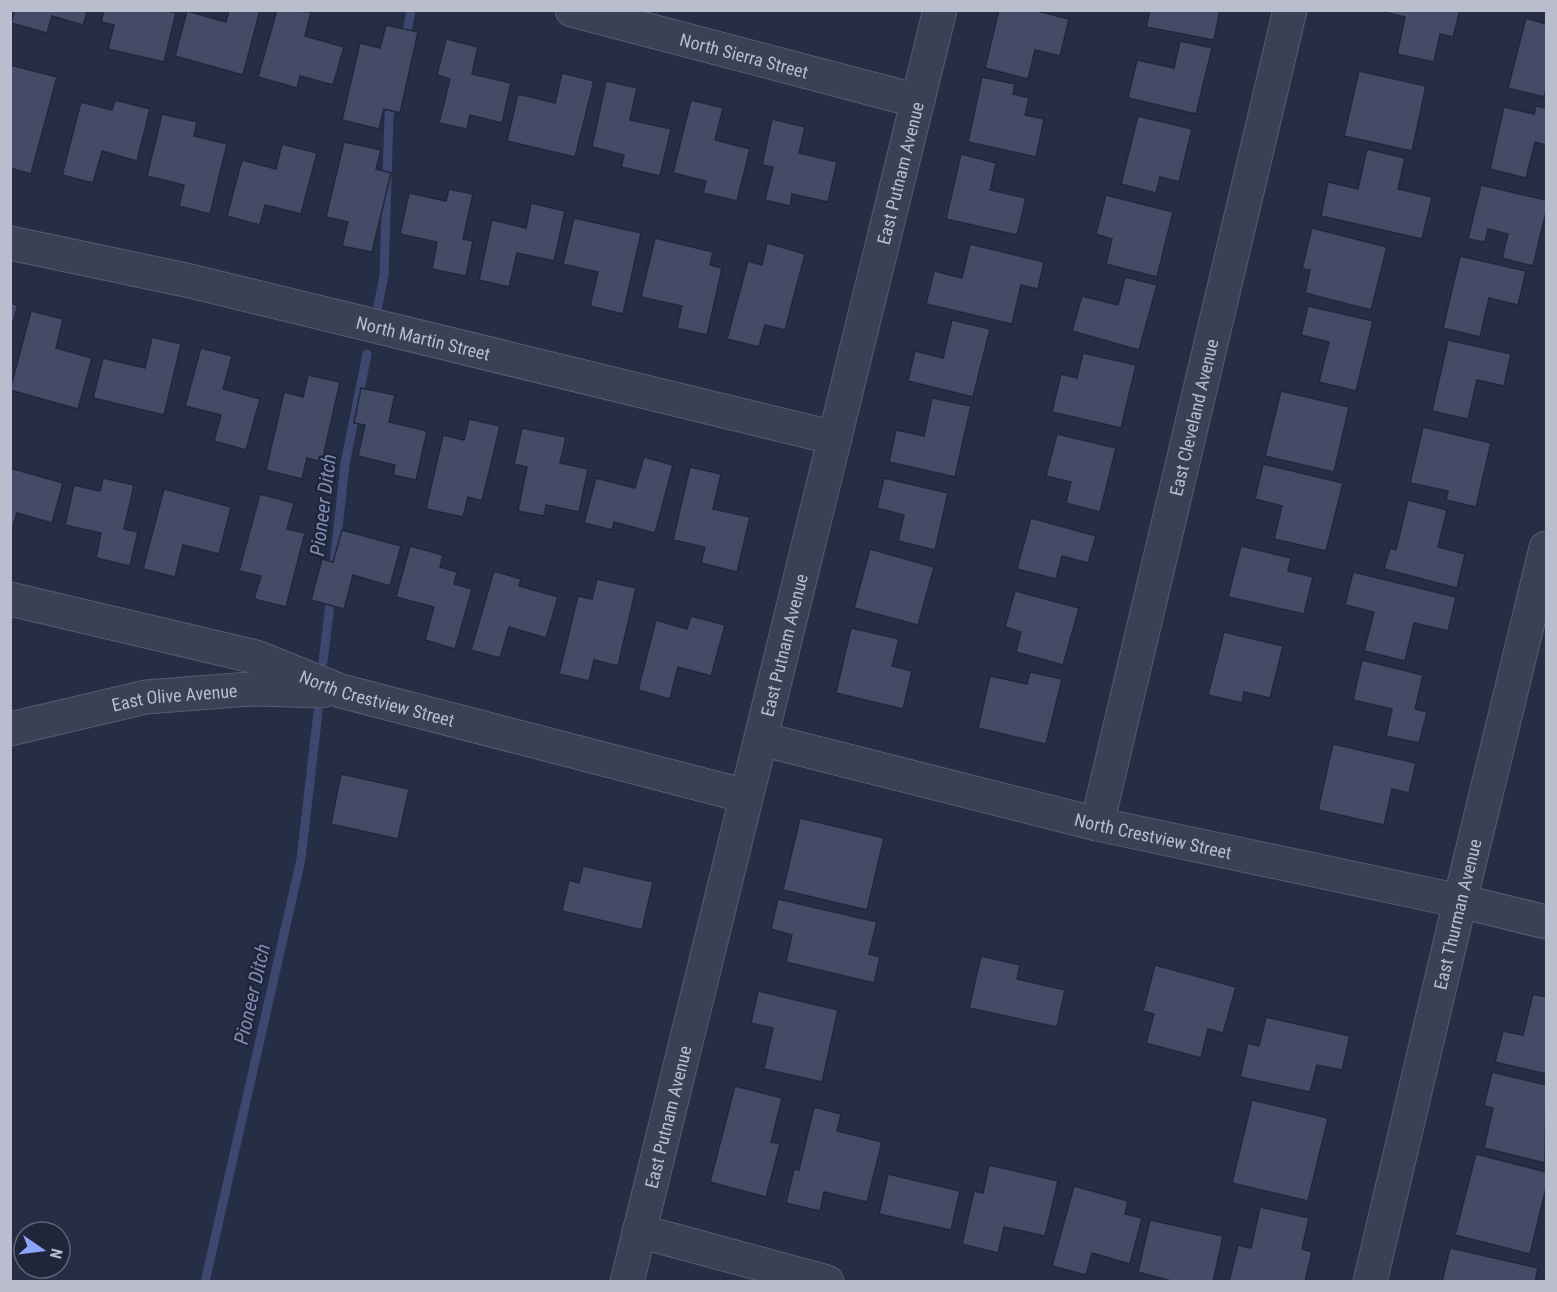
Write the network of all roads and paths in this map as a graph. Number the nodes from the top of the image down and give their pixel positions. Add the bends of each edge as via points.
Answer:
1 (572, 10) edge
2 (940, 10) edge
3 (1290, 10) edge
4 (918, 100) junction
5 (10, 243) edge
6 (835, 438) junction
7 (1546, 548) edge
8 (10, 598) edge
9 (341, 691) junction
10 (10, 729) edge
11 (761, 739) junction
12 (746, 796) junction
13 (1097, 824) junction
14 (1460, 901) junction
15 (1546, 922) edge
16 (639, 1231) junction
17 (627, 1281) edge
18 (827, 1281) edge
19 (1370, 1281) edge

1 - 4 street, North Sierra Street
2 - 4 street, East Putnam Avenue
3 - 13 street, East Cleveland Avenue
4 - 6 street, East Putnam Avenue
5 - 6 street, North Martin Street via 186,280
6 - 11 street, East Putnam Avenue
7 - 14 street, East Thurman Avenue
8 - 9 street, North Crestview Street via 256,657
9 - 10 street, East Olive Avenue via 250,689 146,697
9 - 12 street, North Crestview Street
11 - 12 street, East Putnam Avenue
11 - 13 street, North Crestview Street
12 - 16 street, East Putnam Avenue
13 - 14 street, North Crestview Street
14 - 15 street, North Crestview Street
14 - 19 street, East Thurman Avenue
16 - 17 street, East Putnam Avenue
16 - 18 street

